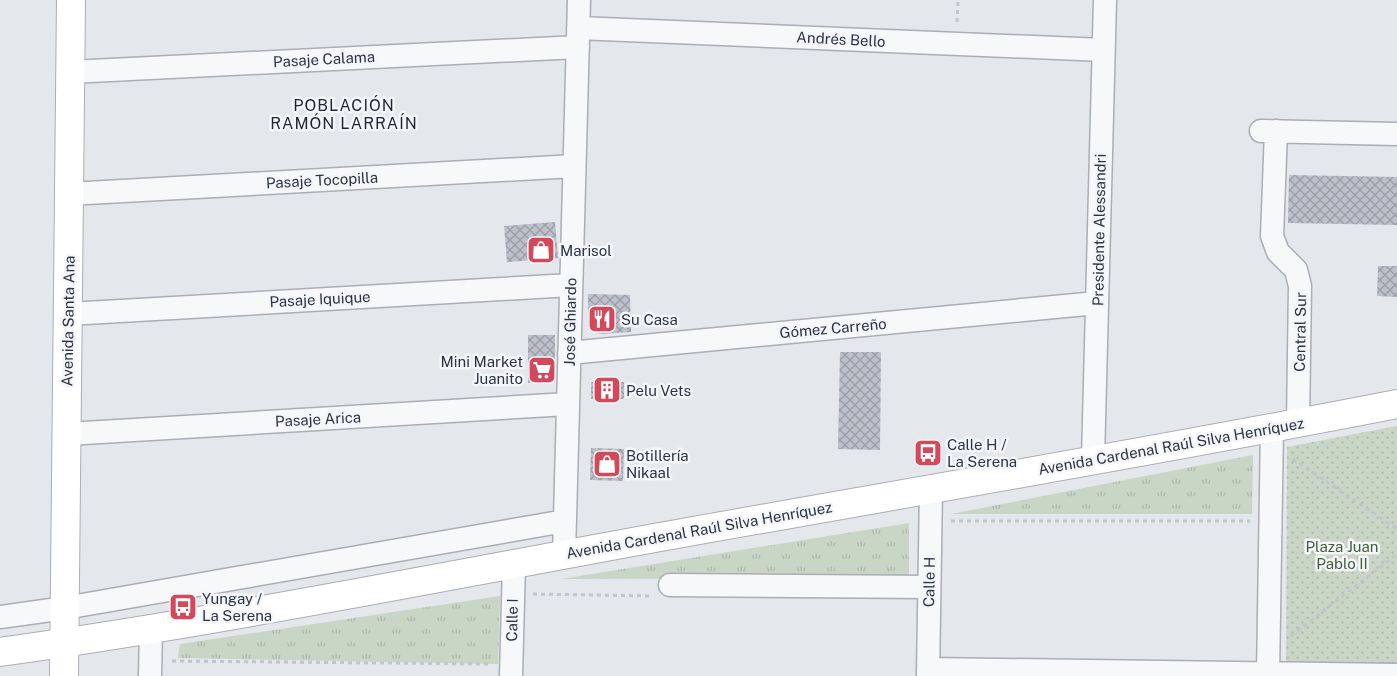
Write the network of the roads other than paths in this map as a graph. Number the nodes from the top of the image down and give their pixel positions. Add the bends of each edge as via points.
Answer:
1 (71, 0) edge
2 (579, 0) edge
3 (1105, 0) edge
4 (578, 37) junction
5 (1103, 50) junction
6 (70, 72) junction
7 (1397, 134) edge
8 (574, 166) junction
9 (69, 194) junction
10 (571, 285) junction
11 (1097, 303) junction
12 (68, 314) junction
13 (569, 353) junction
14 (568, 404) junction
15 (1397, 404) edge
16 (1298, 423) junction
17 (67, 434) junction
18 (1272, 436) junction
19 (1093, 460) junction
20 (931, 488) junction
21 (565, 521) junction
22 (564, 555) junction
23 (514, 564) junction
24 (670, 585) dead end
25 (929, 587) junction
26 (65, 608) junction
27 (0, 617) edge
28 (151, 630) junction
29 (65, 643) junction
30 (0, 652) edge
31 (150, 668) edge
32 (1268, 668) edge
33 (511, 670) edge
34 (928, 673) edge
35 (1397, 675) edge
36 (64, 676) edge

1 - 6 main road, Avenida Santa Ana
2 - 4 street, José Ghiardo
3 - 5 street, Presidente Alessandri
4 - 5 street, Andrés Bello
4 - 6 street, Pasaje Calama
4 - 8 street, José Ghiardo
5 - 11 street, Presidente Alessandri
6 - 9 main road, Avenida Santa Ana
7 - 16 street, Central Sur via 1268,131 1272,236 1278,252 1296,270 1300,286
8 - 9 street, Pasaje Tocopilla
8 - 10 street, José Ghiardo
9 - 12 main road, Avenida Santa Ana
10 - 12 street, Pasaje Iquique
10 - 13 street, José Ghiardo
11 - 13 street, Gómez Carreño
11 - 19 street, Presidente Alessandri
12 - 17 main road, Avenida Santa Ana
13 - 14 street, José Ghiardo
14 - 17 street, Pasaje Arica
14 - 21 street, José Ghiardo
15 - 16 main road, Avenida Cardenal Raúl Silva Henríquez
16 - 18 main road, Avenida Cardenal Raúl Silva Henríquez
17 - 26 main road, Avenida Santa Ana
18 - 19 main road, Avenida Cardenal Raúl Silva Henríquez
18 - 32 street
19 - 20 main road, Avenida Cardenal Raúl Silva Henríquez
20 - 22 main road, Avenida Cardenal Raúl Silva Henríquez
20 - 25 street, Calle H
21 - 22 street, José Ghiardo
21 - 26 street
22 - 23 main road, Avenida Cardenal Raúl Silva Henríquez
23 - 28 main road, Avenida Cardenal Raúl Silva Henríquez
23 - 33 street, Calle I
24 - 25 street
25 - 34 street, Calle H
26 - 27 street
26 - 29 main road, Avenida Santa Ana
28 - 29 main road, Avenida Cardenal Raúl Silva Henríquez
28 - 31 street
29 - 30 main road, Avenida Cardenal Raúl Silva Henríquez
29 - 36 main road, Avenida Santa Ana
32 - 34 street
32 - 35 street

